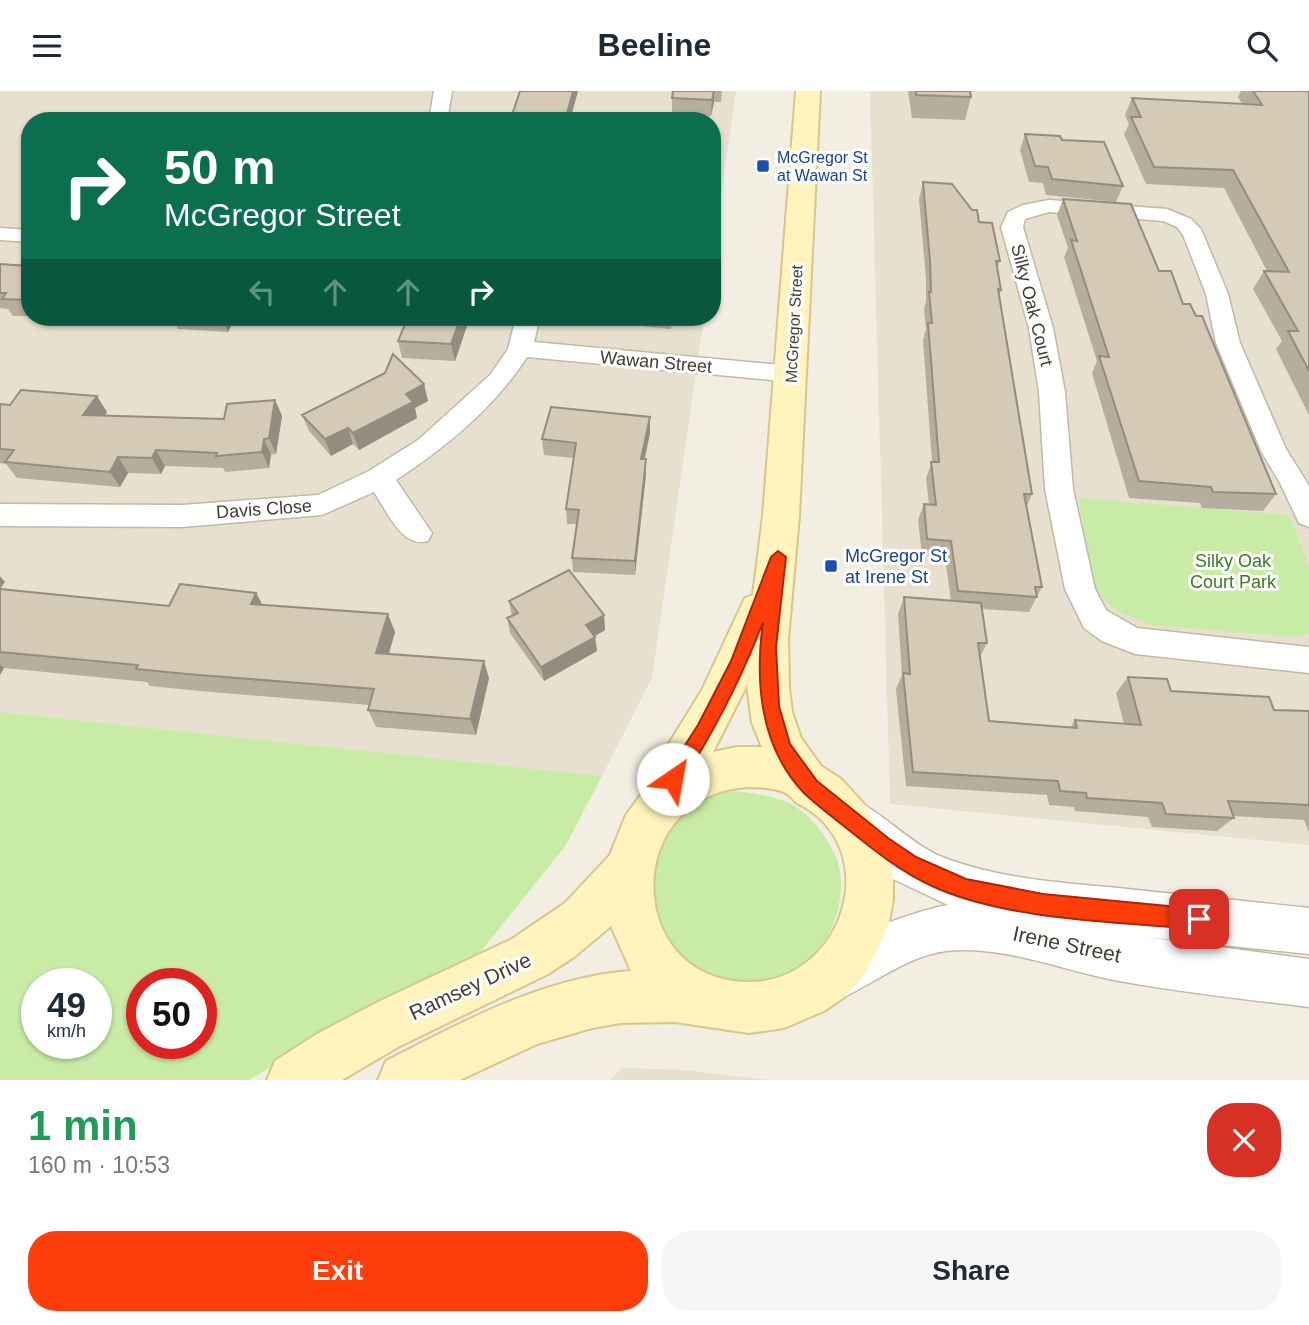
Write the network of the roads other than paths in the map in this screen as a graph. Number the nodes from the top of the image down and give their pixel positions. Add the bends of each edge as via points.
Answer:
1 (443, 91) edge
2 (808, 91) edge
3 (440, 112) edge
4 (0, 234) edge
5 (21, 235) edge
6 (526, 326) edge
7 (520, 349) junction
8 (792, 374) junction
9 (379, 478) junction
10 (0, 515) edge
11 (1309, 516) edge
12 (418, 533) dead end
13 (778, 557) junction
14 (1309, 660) edge
15 (825, 799) junction
16 (658, 802) junction
17 (629, 869) junction
18 (1309, 931) edge
19 (835, 977) junction
20 (1309, 983) edge
21 (713, 1000) junction
22 (294, 1080) edge
23 (405, 1080) edge

1 - 3 street
2 - 8 main road, McGregor Street
4 - 5 street
6 - 7 street, Davis Close
7 - 8 street, Wawan Street
7 - 9 street, Davis Close via 499,381 427,447
8 - 13 main road, McGregor Street
9 - 10 street, Davis Close via 321,505 182,516
9 - 12 street
11 - 14 street, Silky Oak Court via 1268,438 1223,330 1217,294 1193,234 1184,223 1153,213 1049,206 1015,216 1012,227 1020,262 1041,328 1052,392 1059,489 1085,604 1095,619 1135,641
13 - 15 main road, McGregor Street via 768,647 770,706 791,763
13 - 16 main road, McGregor Street via 739,662 705,730
15 - 16 main road via 776,771 739,767 703,773
15 - 18 street, Irene Street via 909,864 987,895
15 - 19 main road via 861,846 870,885 870,905 859,944
16 - 17 main road via 638,833
17 - 21 main road via 631,908 647,946 675,978
17 - 22 main road, Ramsey Drive via 597,909 539,954 345,1046
19 - 20 street, Irene Street via 895,944 926,932 961,927 990,928 1088,951
19 - 21 main road via 799,1000 778,1006 757,1008
21 - 23 main road via 647,995 565,1008 491,1036

